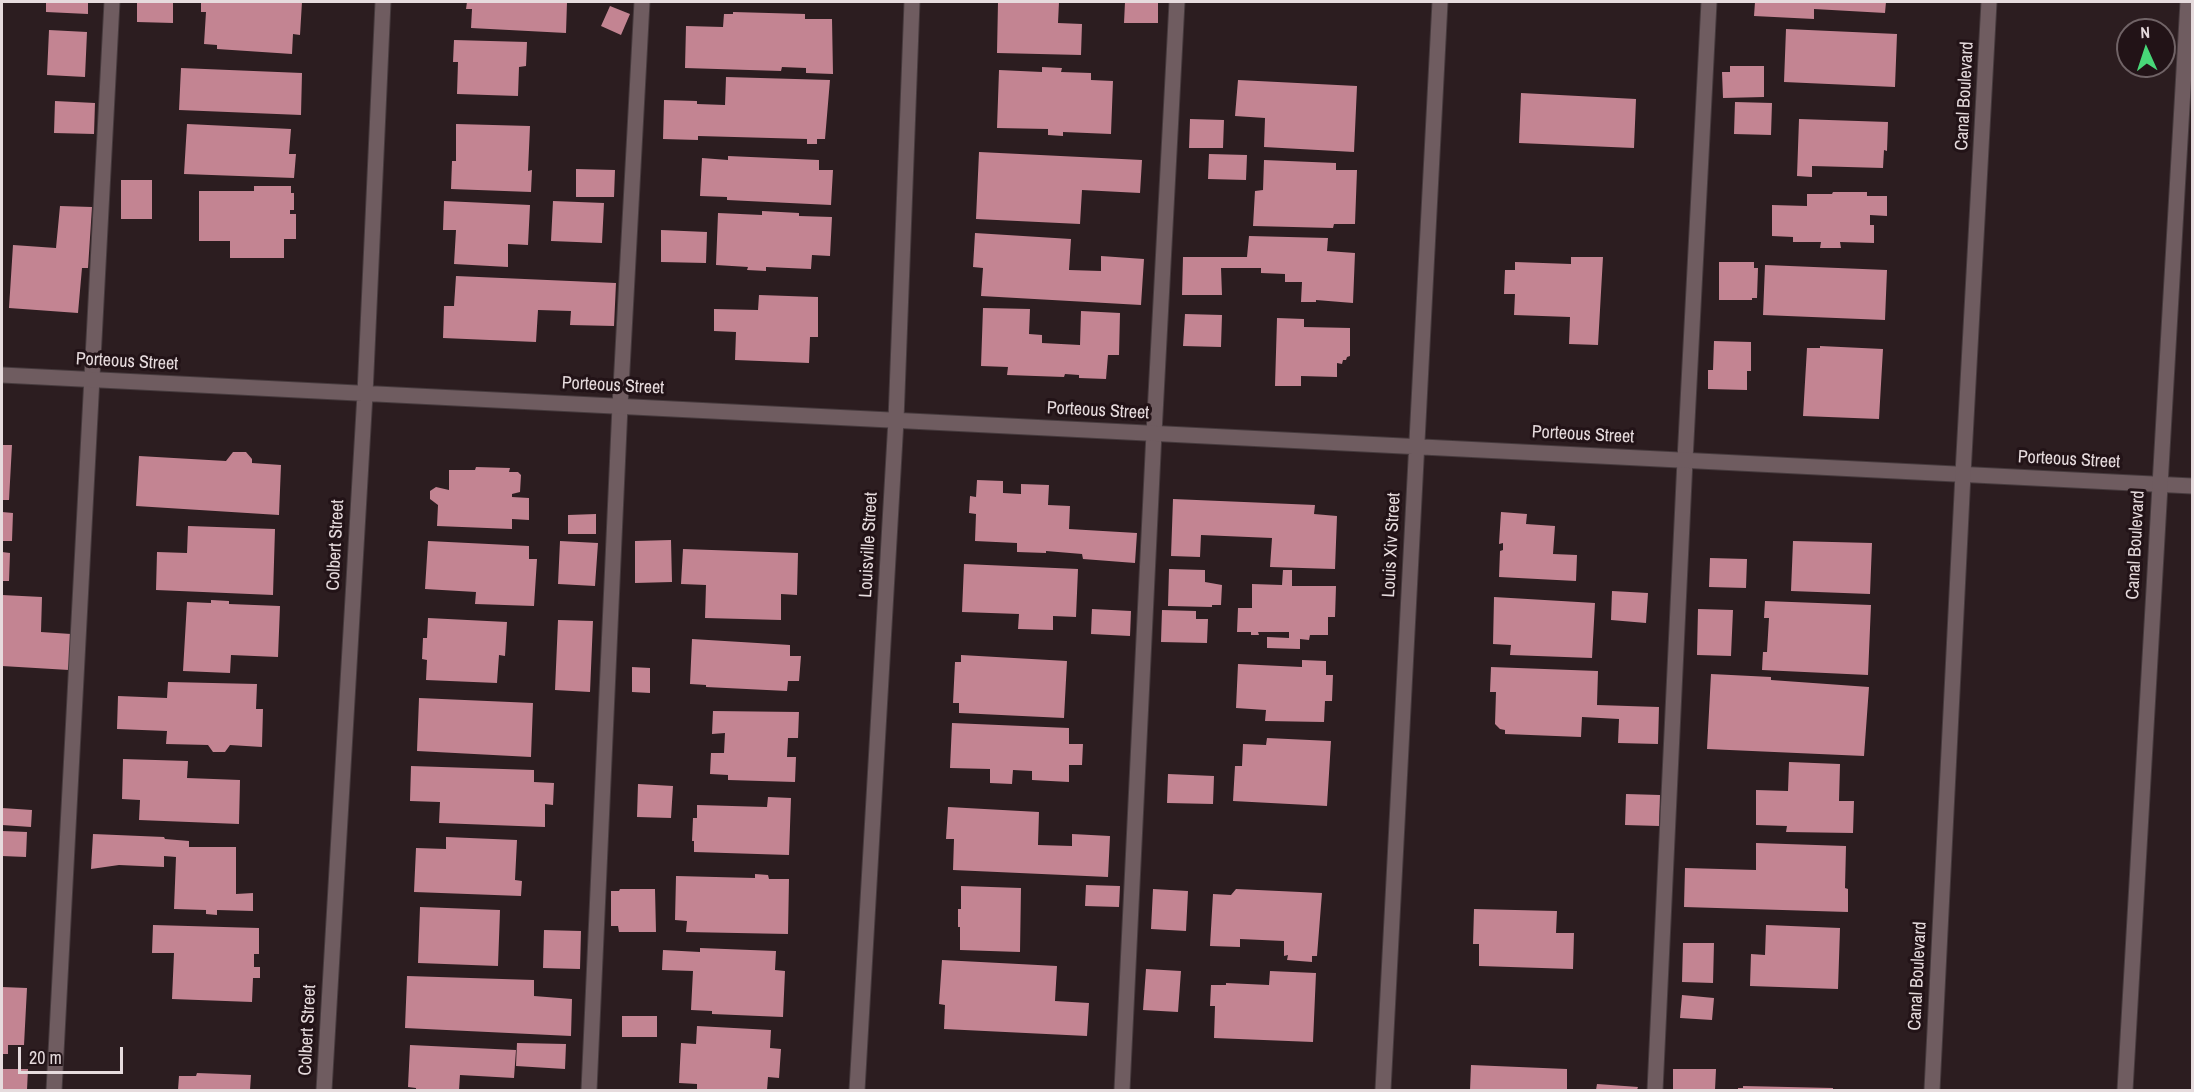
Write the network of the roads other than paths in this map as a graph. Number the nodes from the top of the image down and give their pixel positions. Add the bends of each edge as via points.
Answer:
1 (112, 2) edge
2 (383, 2) edge
3 (642, 2) edge
4 (912, 2) edge
5 (1177, 2) edge
6 (1440, 2) edge
7 (1709, 2) edge
8 (1989, 2) edge
9 (2188, 2) edge
10 (2, 375) edge
11 (92, 379) junction
12 (365, 393) junction
13 (620, 406) junction
14 (896, 420) junction
15 (1154, 433) junction
16 (1417, 446) junction
17 (1685, 460) junction
18 (1963, 474) junction
19 (2159, 484) junction
20 (2193, 486) edge
21 (54, 1090) edge
22 (324, 1090) edge
23 (589, 1090) edge
24 (857, 1090) edge
25 (1122, 1090) edge
26 (1383, 1090) edge
27 (1655, 1090) edge
28 (1932, 1090) edge
29 (2125, 1090) edge

1 - 11 street
2 - 12 street, Colbert Street
3 - 13 street
4 - 14 street, Louisville Street
5 - 15 street
6 - 16 street, Louis Xiv Street
7 - 17 street
8 - 18 street, Canal Boulevard
9 - 19 street, Canal Boulevard
10 - 11 street, Porteous Street
11 - 12 street, Porteous Street
11 - 21 street
12 - 13 street, Porteous Street
12 - 22 street, Colbert Street
13 - 14 street, Porteous Street
13 - 23 street
14 - 15 street, Porteous Street
14 - 24 street, Louisville Street
15 - 16 street, Porteous Street
15 - 25 street
16 - 17 street, Porteous Street
16 - 26 street, Louis Xiv Street
17 - 18 street, Porteous Street
17 - 27 street
18 - 19 street, Porteous Street
18 - 28 street, Canal Boulevard
19 - 20 street, Porteous Street
19 - 29 street, Canal Boulevard

